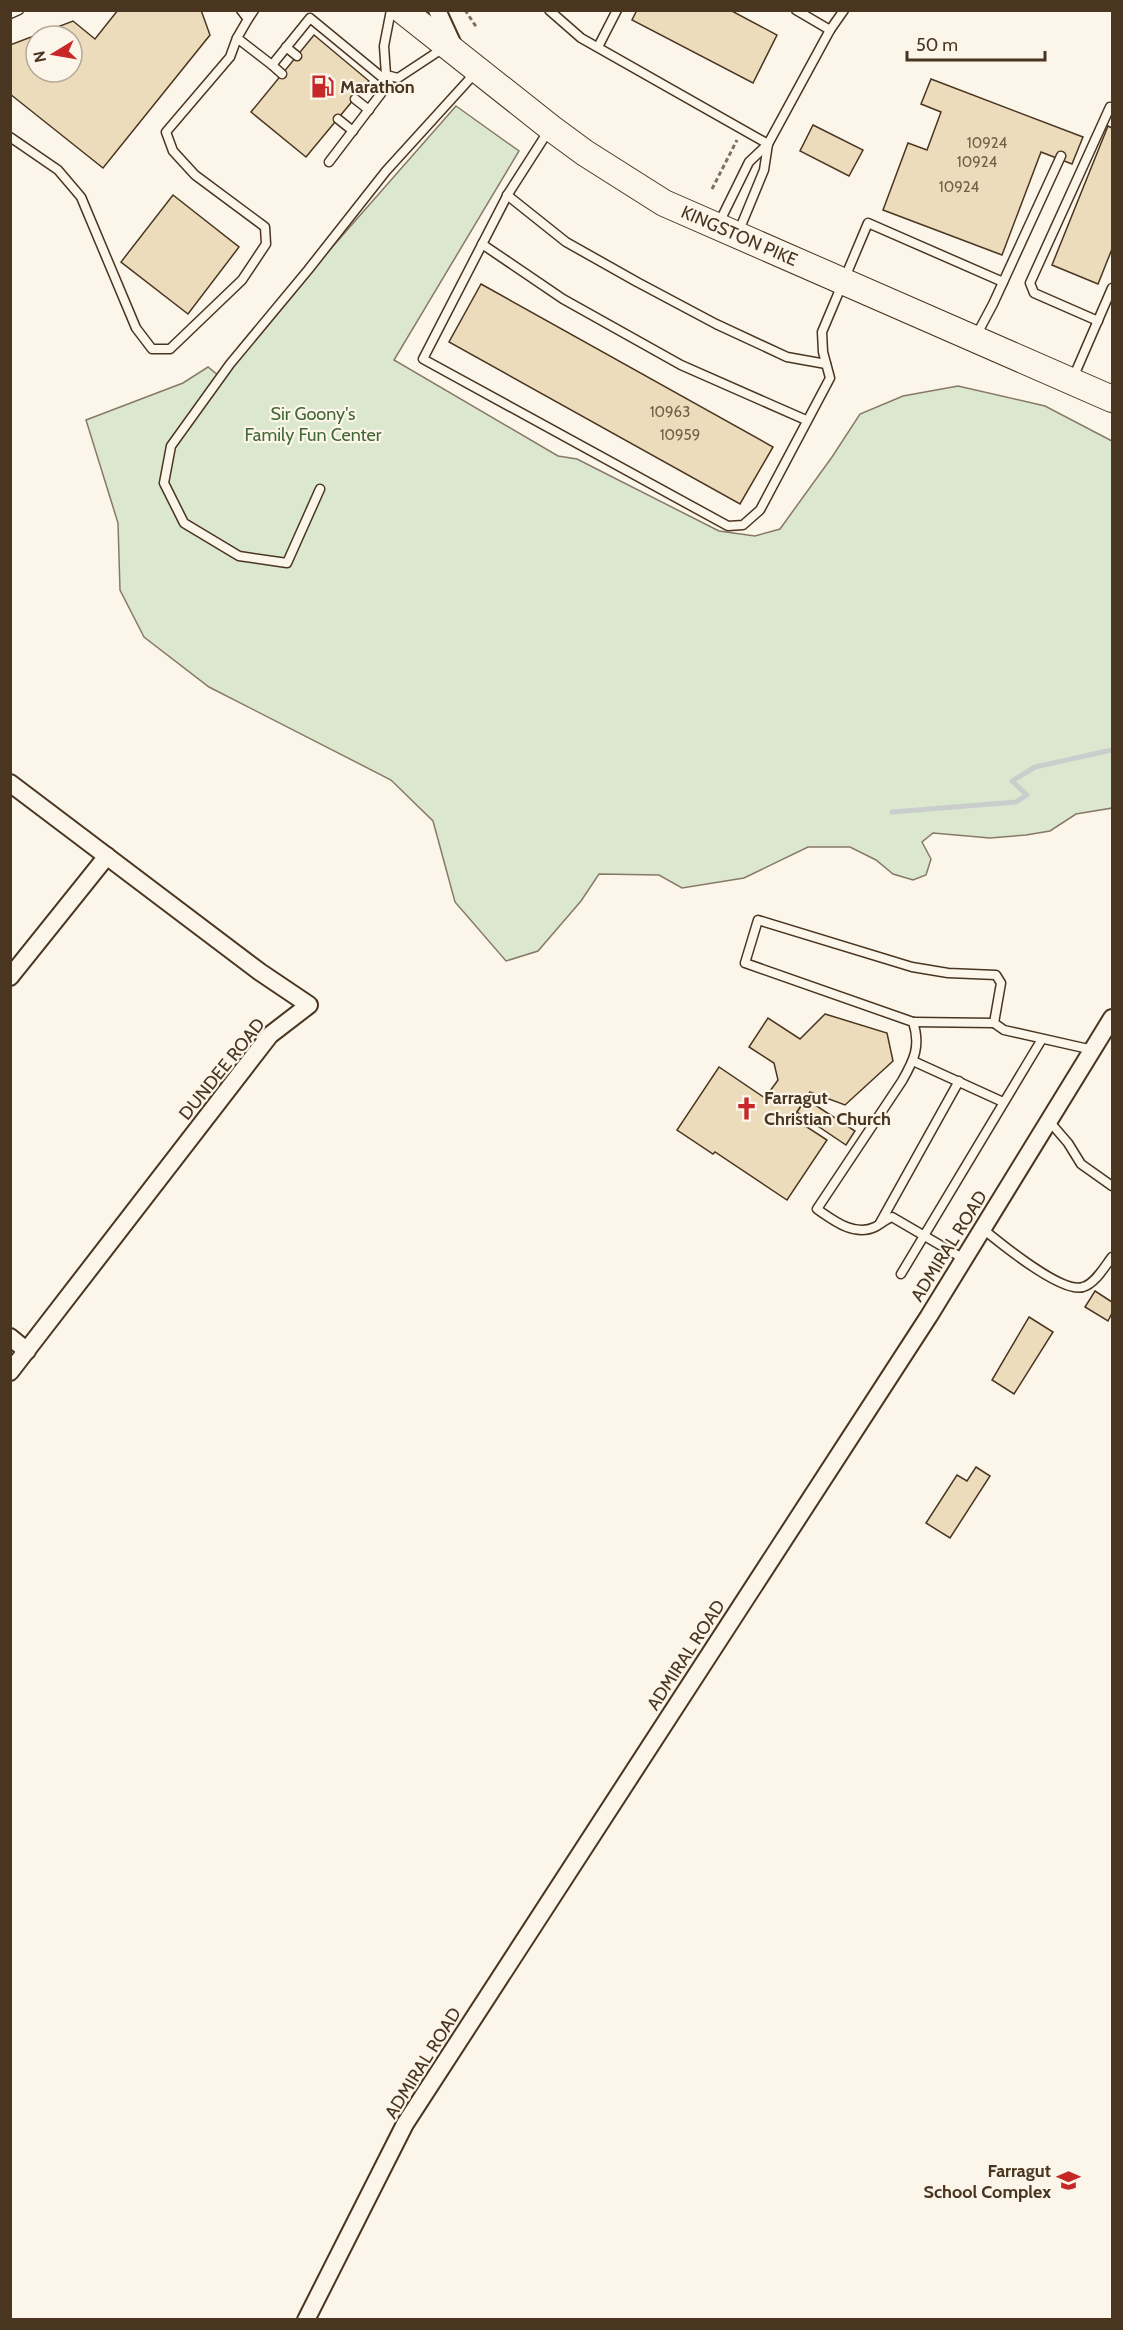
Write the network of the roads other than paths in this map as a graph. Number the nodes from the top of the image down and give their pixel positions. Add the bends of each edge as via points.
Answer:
1 (19, 10) edge
2 (241, 10) edge
3 (254, 10) edge
4 (391, 10) edge
5 (402, 10) edge
6 (437, 10) edge
7 (549, 10) edge
8 (617, 10) edge
9 (796, 10) edge
10 (844, 10) edge
11 (10, 14) edge
12 (248, 19) junction
13 (830, 30) junction
14 (237, 38) junction
15 (286, 47) junction
16 (598, 47) junction
17 (452, 48) junction
18 (297, 56) dead end
19 (272, 65) junction
20 (478, 69) junction
21 (282, 74) dead end
22 (385, 76) junction
23 (355, 99) dead end
24 (1113, 108) edge
25 (369, 110) junction
26 (338, 119) dead end
27 (551, 128) junction
28 (353, 131) junction
29 (10, 137) edge
30 (768, 144) junction
31 (1060, 156) dead end
32 (329, 162) dead end
33 (507, 195) junction
34 (727, 232) junction
35 (482, 244) junction
36 (1004, 282) junction
37 (843, 283) junction
38 (1113, 288) edge
39 (1098, 321) junction
40 (975, 339) junction
41 (826, 364) junction
42 (1072, 381) junction
43 (1113, 399) edge
44 (807, 420) junction
45 (320, 489) dead end
46 (10, 783) edge
47 (107, 856) junction
48 (10, 977) edge
49 (1113, 1018) edge
50 (913, 1022) junction
51 (994, 1023) junction
52 (1042, 1038) junction
53 (1093, 1050) junction
54 (913, 1061) junction
55 (959, 1082) junction
56 (1003, 1102) junction
57 (1049, 1121) junction
58 (1113, 1186) edge
59 (879, 1224) junction
60 (983, 1229) junction
61 (923, 1235) junction
62 (1113, 1257) edge
63 (964, 1259) junction
64 (901, 1274) dead end
65 (10, 1337) edge
66 (27, 1351) junction
67 (10, 1372) edge
68 (306, 2319) edge

1 - 11 lane
2 - 12 lane
3 - 12 lane
4 - 22 lane via 384,46
5 - 17 main road, KINGSTON PIKE
6 - 17 street
7 - 16 lane
8 - 16 lane
9 - 13 lane
10 - 13 lane
12 - 14 lane
13 - 30 lane
14 - 19 lane
14 - 29 lane via 230,57 166,132 173,151 195,174 265,227 266,244 242,280 170,349 152,349 136,328 81,197 58,170
15 - 18 lane
15 - 19 lane
15 - 22 lane via 310,18
16 - 30 lane
17 - 20 main road, KINGSTON PIKE
17 - 22 lane via 398,78
19 - 21 lane
20 - 27 main road, KINGSTON PIKE
20 - 45 lane via 386,171 230,363 171,446 164,483 184,523 239,556 287,563
22 - 25 lane via 389,83
23 - 25 lane
24 - 39 lane via 1110,107 1030,283 1034,293
25 - 28 lane
26 - 28 lane
27 - 33 lane
27 - 34 main road, KINGSTON PIKE via 664,203
28 - 32 lane
30 - 34 lane via 764,170
30 - 34 lane via 749,162
31 - 36 lane
33 - 35 lane
33 - 41 lane via 566,242 716,324 787,357
34 - 37 main road, KINGSTON PIKE
35 - 44 lane via 563,299 681,365
35 - 44 lane via 423,359 728,526 744,525 759,510
36 - 37 lane via 867,223
36 - 40 lane
37 - 40 main road, KINGSTON PIKE
37 - 41 lane via 822,332
38 - 39 lane
39 - 42 lane
40 - 42 main road, KINGSTON PIKE
41 - 44 lane via 830,378
42 - 43 main road, KINGSTON PIKE
46 - 47 street, DUNDEE ROAD
47 - 48 street
47 - 66 street, DUNDEE ROAD via 309,1005 270,1035
49 - 53 street, ADMIRAL ROAD
50 - 51 lane
50 - 51 lane via 745,963 758,920 912,967 996,975 1001,983
50 - 54 lane via 918,1036
51 - 52 lane via 1004,1030
52 - 53 lane
52 - 56 lane
53 - 57 street, ADMIRAL ROAD
54 - 55 lane
54 - 59 lane via 817,1209 843,1226 858,1229
55 - 56 lane
55 - 59 lane
56 - 61 lane
57 - 58 lane via 1081,1164
57 - 60 street, ADMIRAL ROAD
59 - 61 lane via 892,1216
60 - 62 lane via 1032,1266 1077,1288 1094,1280
60 - 63 street, ADMIRAL ROAD
61 - 63 lane
61 - 64 lane
63 - 68 street, ADMIRAL ROAD via 405,2124
65 - 66 street
66 - 67 street, DUNDEE ROAD

